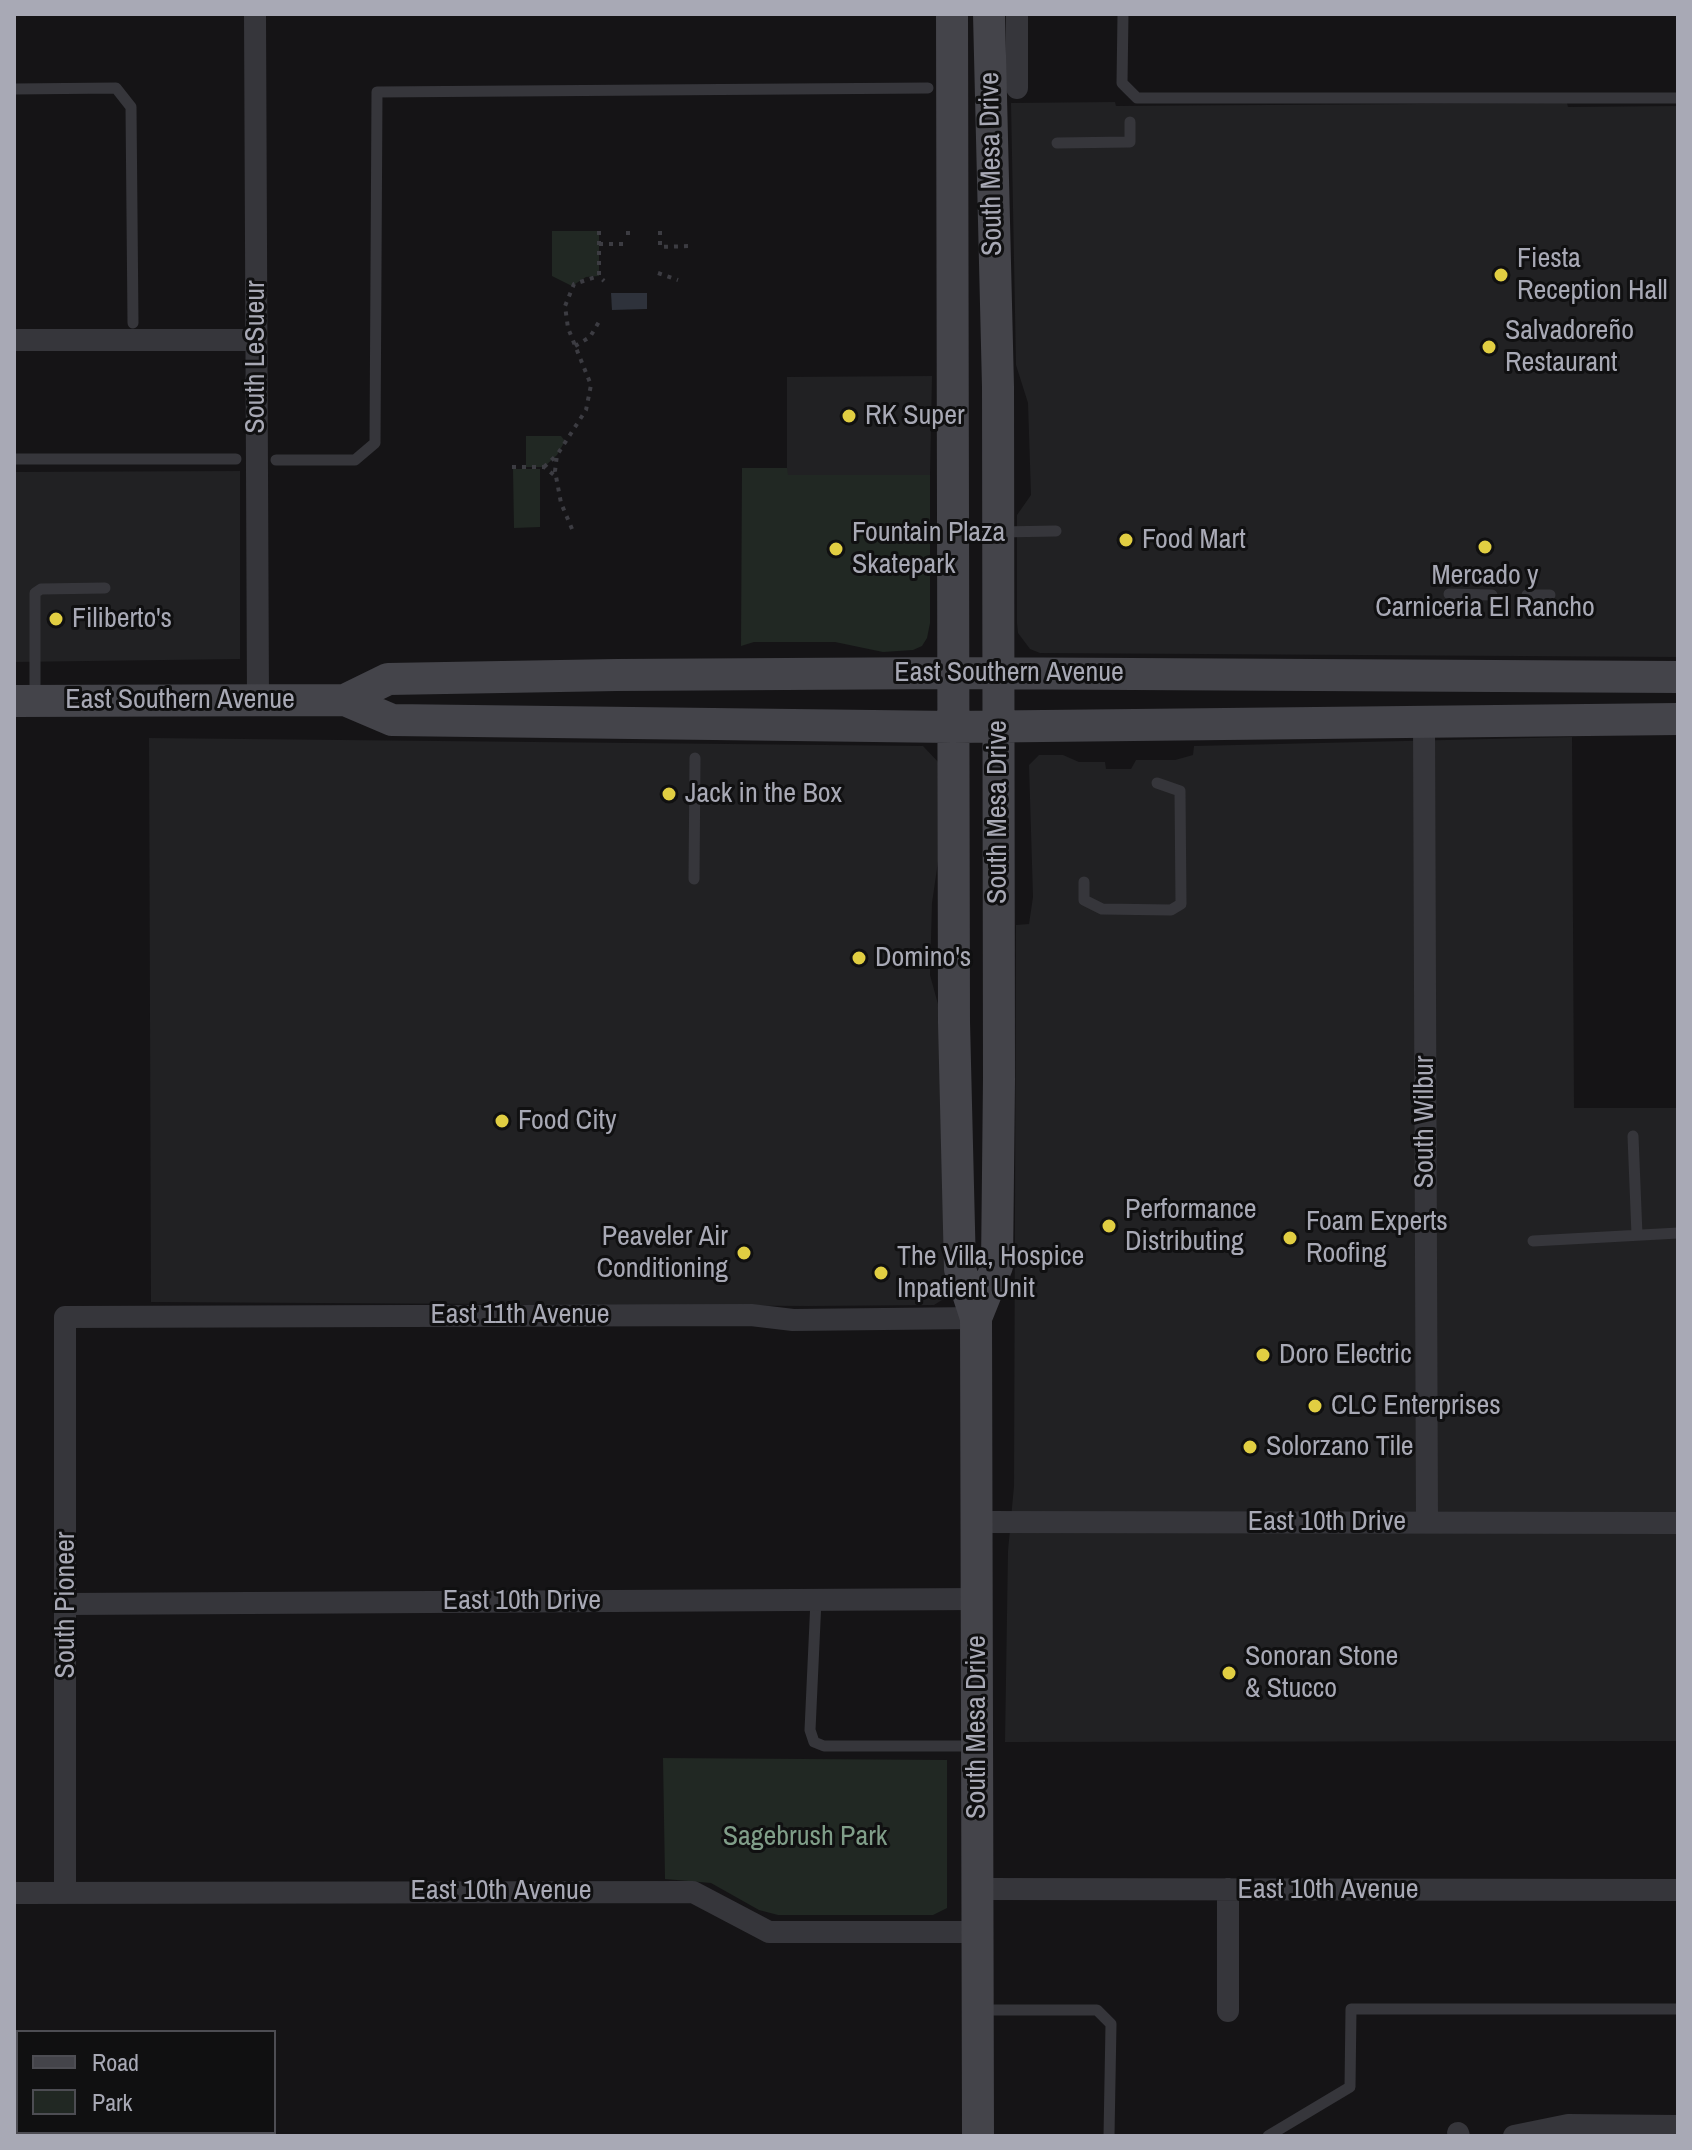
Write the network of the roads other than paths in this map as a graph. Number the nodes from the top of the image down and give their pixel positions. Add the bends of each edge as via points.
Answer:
1 (255, 14) edge
2 (952, 14) edge
3 (989, 14) edge
4 (1017, 14) edge
5 (1123, 14) edge
6 (928, 88) dead end
7 (1017, 88) dead end
8 (14, 89) edge
9 (1678, 98) edge
10 (1130, 122) dead end
11 (1057, 143) dead end
12 (133, 323) dead end
13 (14, 340) edge
14 (255, 340) junction
15 (14, 459) edge
16 (236, 459) dead end
17 (276, 460) dead end
18 (1056, 531) dead end
19 (998, 532) junction
20 (105, 588) dead end
21 (1449, 594) dead end
22 (1492, 595) dead end
23 (1527, 595) dead end
24 (1550, 595) dead end
25 (952, 673) junction
26 (998, 673) junction
27 (667, 675) junction
28 (1611, 676) junction
29 (1678, 677) edge
30 (258, 700) junction
31 (345, 700) junction
32 (24, 701) edge
33 (1678, 719) edge
34 (465, 720) junction
35 (1424, 722) junction
36 (953, 727) junction
37 (998, 727) junction
38 (695, 758) dead end
39 (1157, 783) dead end
40 (694, 879) dead end
41 (1084, 882) dead end
42 (954, 980) junction
43 (1633, 1136) dead end
44 (998, 1162) junction
45 (1678, 1233) edge
46 (1637, 1235) junction
47 (1533, 1241) dead end
48 (65, 1317) joint
49 (976, 1318) junction
50 (976, 1522) junction
51 (1427, 1522) junction
52 (1678, 1523) edge
53 (977, 1599) junction
54 (816, 1600) junction
55 (67, 1604) junction
56 (977, 1746) junction
57 (978, 1889) junction
58 (1228, 1889) junction
59 (1678, 1890) edge
60 (65, 1892) junction
61 (14, 1893) edge
62 (978, 1932) junction
63 (1678, 2009) edge
64 (978, 2010) junction
65 (1228, 2011) dead end
66 (1678, 2126) edge
67 (978, 2136) edge
68 (1109, 2136) edge
69 (1268, 2136) edge
70 (1514, 2136) edge

1 - 14 street, South LeSueur
2 - 25 main road, South Mesa Drive
3 - 19 main road, South Mesa Drive
4 - 7 street, South Mesa Drive
5 - 9 lane via 1122,83 1137,98
6 - 17 lane via 377,92 375,443 355,460
8 - 12 lane via 116,88 131,107
10 - 11 lane via 1130,142
13 - 14 street
14 - 30 street, South LeSueur
15 - 16 lane
18 - 19 lane
19 - 26 main road, South Mesa Drive
20 - 32 lane via 35,593
21 - 22 lane
23 - 24 lane
25 - 26 main road, East Southern Avenue
25 - 27 main road, East Southern Avenue
25 - 36 main road, South Mesa Drive
26 - 28 main road, East Southern Avenue
26 - 37 main road, South Mesa Drive
27 - 31 main road, East Southern Avenue via 388,679
27 - 34 main road via 644,689 518,699
28 - 29 main road, East Southern Avenue
28 - 35 main road via 1585,690 1457,695 1438,700
30 - 31 main road, East Southern Avenue
30 - 32 main road, East Southern Avenue
31 - 34 main road, East Southern Avenue via 392,720
33 - 35 main road, East Southern Avenue
34 - 36 main road, East Southern Avenue
35 - 37 main road, East Southern Avenue
35 - 51 street, South Wilbur
36 - 37 main road, East Southern Avenue
36 - 42 main road, South Mesa Drive
37 - 44 main road, South Mesa Drive
38 - 40 lane
39 - 41 lane via 1180,791 1178,908 1102,909 1084,900
42 - 44 main road via 969,1016 982,1132
42 - 49 main road, South Mesa Drive via 960,1269
43 - 46 lane
44 - 49 main road, South Mesa Drive via 997,1266
45 - 46 lane
46 - 47 lane
48 - 49 street, East 11th Avenue
48 - 55 street, South Pioneer
49 - 50 main road, South Mesa Drive
50 - 51 street, East 10th Drive
50 - 53 main road, South Mesa Drive
51 - 52 street, East 10th Drive
53 - 54 street, East 10th Drive
53 - 56 main road, South Mesa Drive
54 - 55 street, East 10th Drive
54 - 56 lane via 810,1730 814,1742
55 - 60 street, South Pioneer
56 - 57 main road, South Mesa Drive
57 - 58 street, East 10th Avenue
57 - 62 main road, South Mesa Drive
58 - 59 street, East 10th Avenue
58 - 65 street
60 - 61 street, East 10th Avenue
60 - 62 street, East 10th Avenue via 693,1892 769,1932
62 - 64 main road, South Mesa Drive
63 - 69 lane via 1351,2009 1350,2087
64 - 67 main road, South Mesa Drive
64 - 68 lane via 1097,2010 1111,2024
66 - 70 street via 1568,2125

